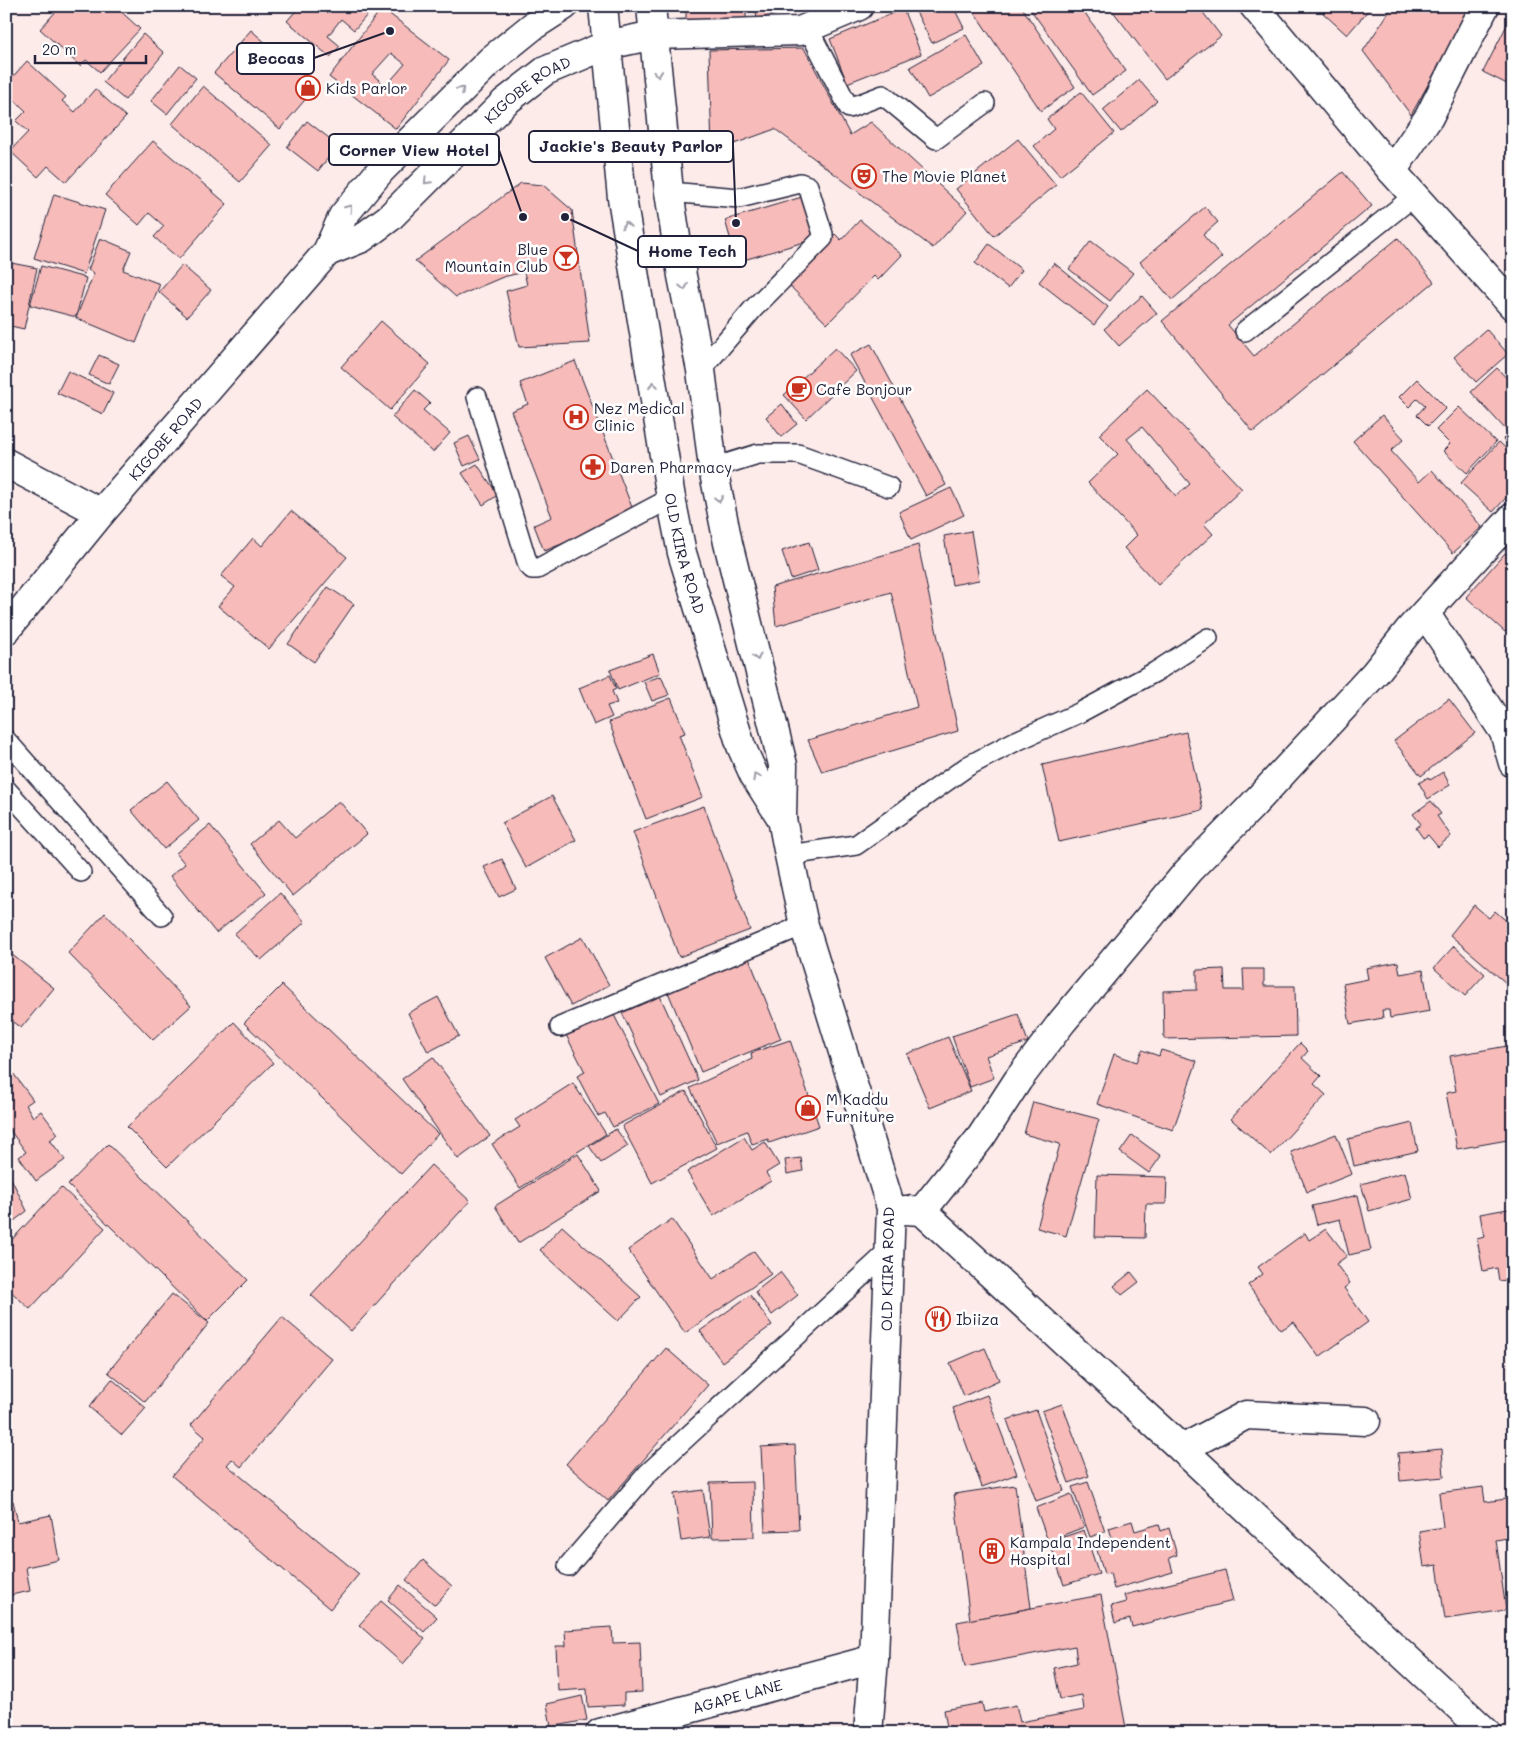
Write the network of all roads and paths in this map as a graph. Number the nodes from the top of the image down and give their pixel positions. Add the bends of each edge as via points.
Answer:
1 (564, 6) edge
2 (603, 6) edge
3 (859, 6) edge
4 (1254, 6) edge
5 (1484, 6) edge
6 (651, 7) edge
7 (808, 28) junction
8 (654, 36) junction
9 (607, 45) junction
10 (985, 103) dead end
11 (1392, 172) junction
12 (669, 192) junction
13 (1414, 196) junction
14 (327, 252) junction
15 (1513, 306) edge
16 (1246, 331) dead end
17 (701, 370) junction
18 (477, 397) dead end
19 (6, 463) edge
20 (713, 468) junction
21 (890, 487) dead end
22 (671, 498) junction
23 (101, 512) junction
24 (1513, 518) edge
25 (1425, 613) junction
26 (6, 630) edge
27 (1208, 638) dead end
28 (6, 740) edge
29 (1513, 763) edge
30 (6, 789) edge
31 (782, 819) junction
32 (789, 855) junction
33 (81, 872) dead end
34 (162, 916) dead end
35 (804, 925) junction
36 (560, 1027) dead end
37 (891, 1208) junction
38 (922, 1211) junction
39 (890, 1250) junction
40 (1366, 1421) dead end
41 (1182, 1449) junction
42 (568, 1566) dead end
43 (874, 1659) junction
44 (600, 1733) edge
45 (868, 1733) edge
46 (1487, 1733) edge

14 -> 1 street, KIGOBE ROAD via 342,216 381,170 491,60
2 - 9 street, OLD KIIRA ROAD
3 - 7 street, KIGOBE ROAD
4 - 11 street
5 - 11 street via 1429,117
6 - 8 street, OLD KIIRA ROAD
7 - 8 street, KIGOBE ROAD via 800,31
7 - 10 lane via 849,108 883,95 936,139
8 - 9 street, KIGOBE ROAD
8 -> 12 street, OLD KIIRA ROAD
9 -> 14 street, KIGOBE ROAD via 545,72 505,102 389,218 362,238
22 -> 9 street, OLD KIIRA ROAD via 622,198
11 - 13 street
12 -> 17 street, OLD KIIRA ROAD
12 - 17 lane via 738,198 805,184 824,234
13 - 15 street
13 - 16 lane
14 - 23 street, KIGOBE ROAD
17 - 20 street, OLD KIIRA ROAD
18 - 22 lane via 528,565 532,569
19 - 23 street
20 - 21 lane via 758,454 798,454
20 -> 31 street, OLD KIIRA ROAD via 728,543 783,766
31 -> 22 street, OLD KIIRA ROAD via 754,775 742,746 682,554
23 - 26 street, KIGOBE ROAD
24 - 25 street
25 - 29 street via 1504,732
25 - 38 street via 1375,673 1188,871 1018,1080 980,1137
27 - 32 lane via 1155,672 1079,713 968,766 856,845
28 - 34 lane
30 - 33 lane
31 - 32 street, OLD KIIRA ROAD
32 - 35 street, OLD KIIRA ROAD
35 - 36 lane
35 - 37 street, OLD KIIRA ROAD
37 - 38 street
37 - 39 street, OLD KIIRA ROAD
38 - 41 street
39 - 42 lane via 648,1473
39 - 43 street, OLD KIIRA ROAD
40 - 41 street via 1246,1415
41 - 46 street
43 - 44 street, AGAPE LANE
43 - 45 street, OLD KIIRA ROAD

